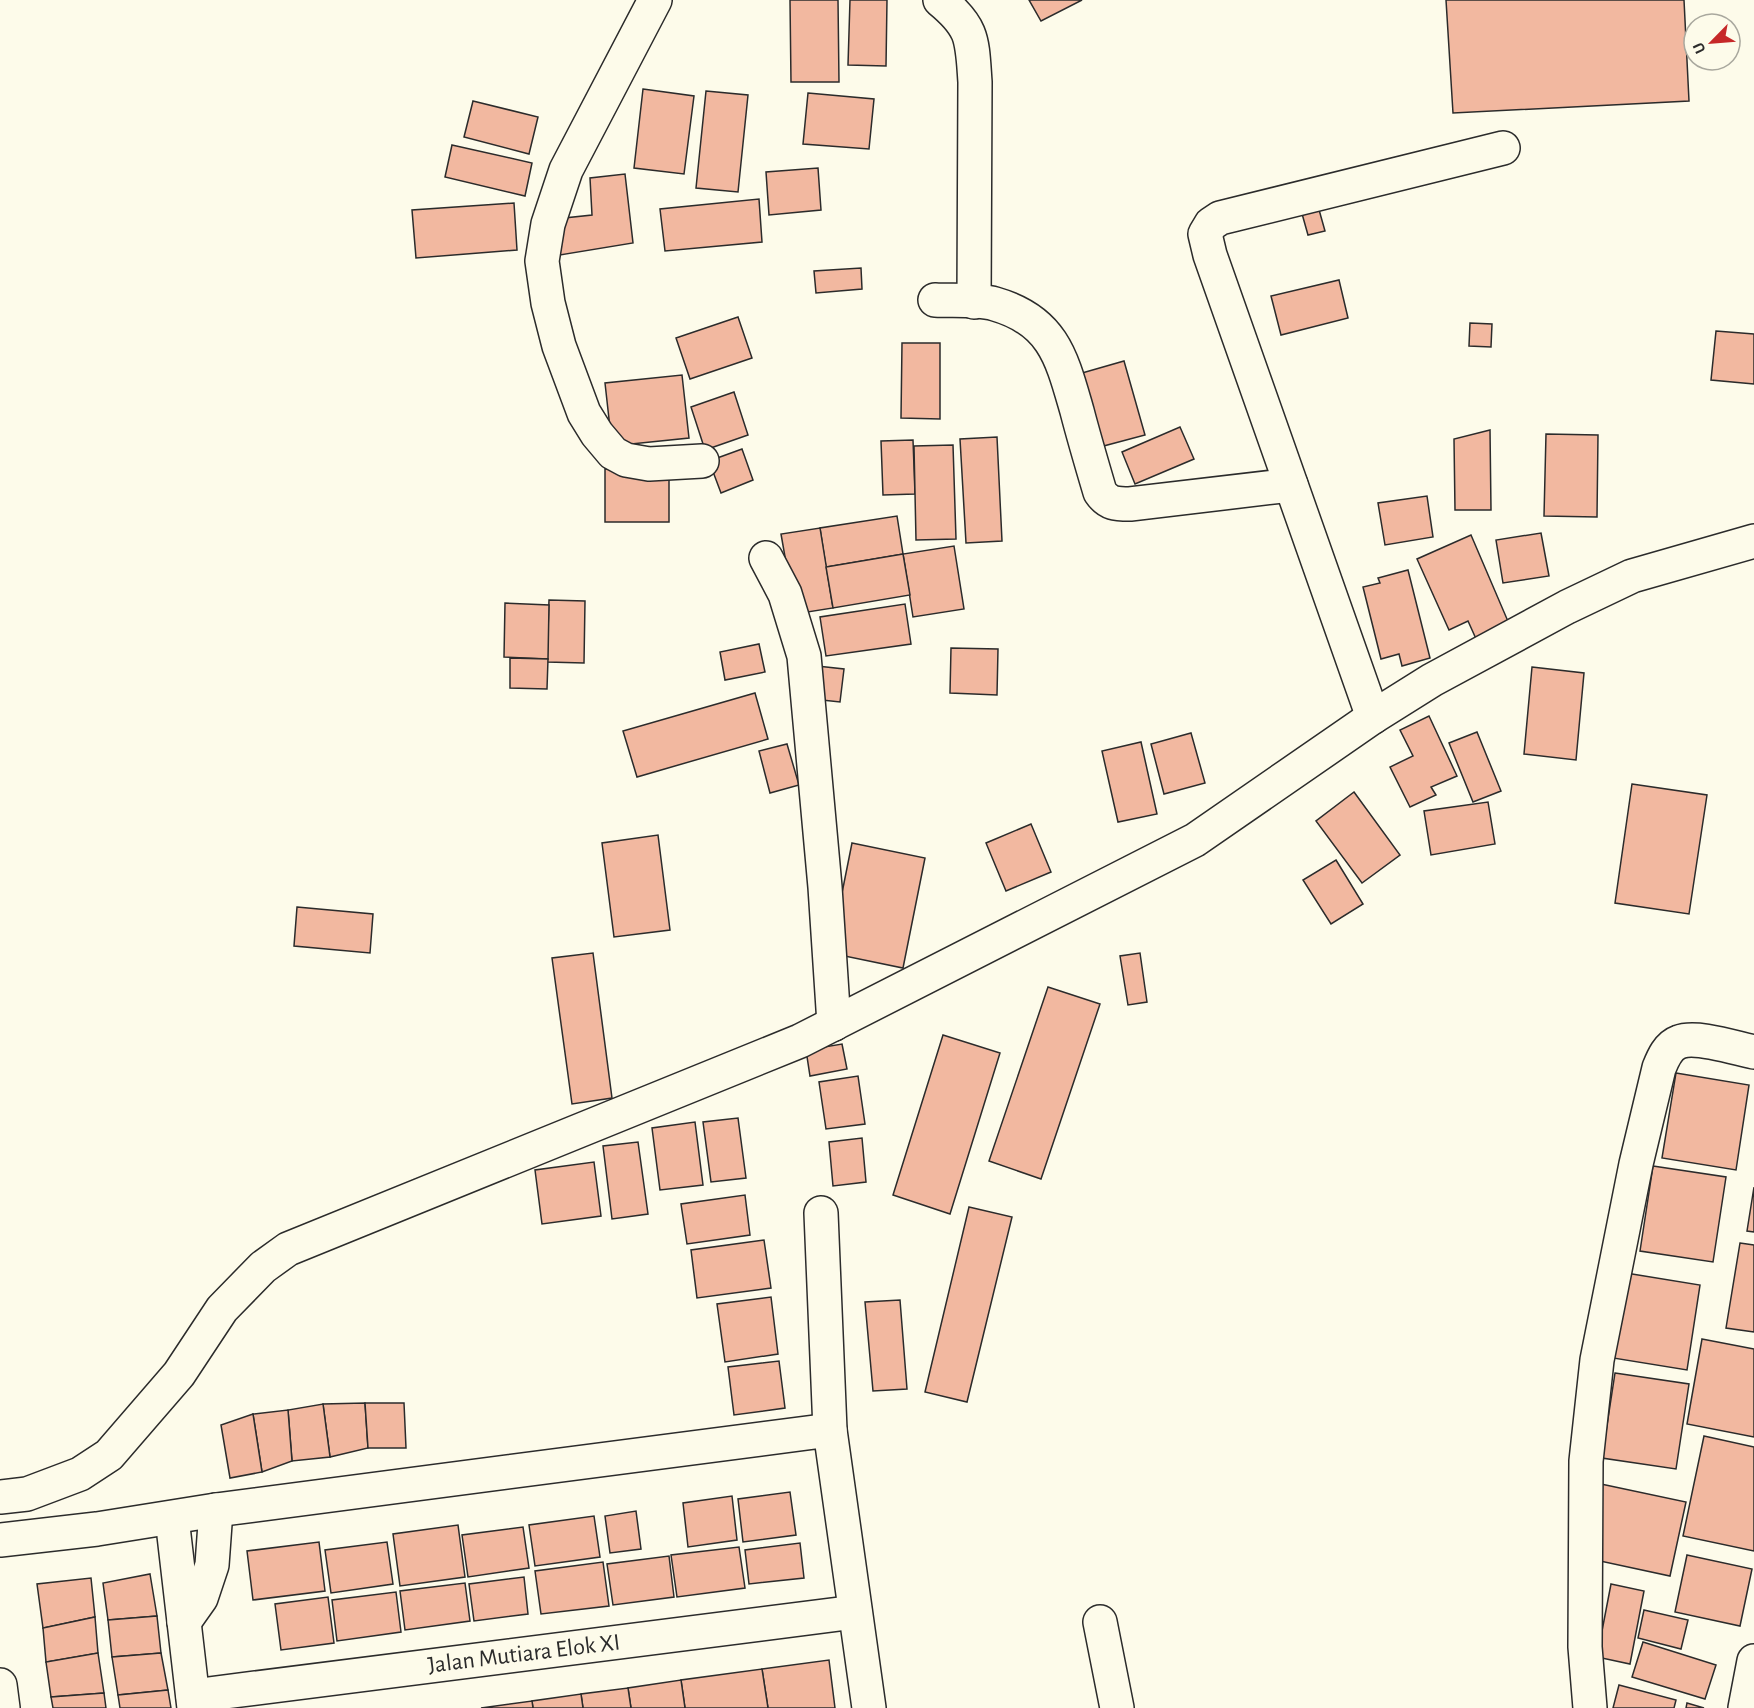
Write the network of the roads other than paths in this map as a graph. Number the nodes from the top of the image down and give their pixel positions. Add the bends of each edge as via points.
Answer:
1 (655, 0) edge
2 (940, 0) edge
3 (1503, 148) dead end
4 (935, 300) dead end
5 (974, 302) junction
6 (702, 461) dead end
7 (1291, 485) junction
8 (1754, 541) edge
9 (766, 558) dead end
10 (1373, 717) junction
11 (834, 1024) junction
12 (1754, 1052) edge
13 (821, 1213) dead end
14 (830, 1430) junction
15 (0, 1497) edge
16 (216, 1510) junction
17 (172, 1518) junction
18 (0, 1540) edge
19 (855, 1612) junction
20 (184, 1622) junction
21 (1100, 1622) dead end
22 (1754, 1661) edge
23 (0, 1685) edge
24 (194, 1702) edge
25 (3, 1708) edge
26 (869, 1708) edge
27 (1117, 1708) edge
28 (1590, 1708) edge
29 (1745, 1708) edge

1 - 6 street via 566,170 548,224 542,261 559,345 584,413 597,434 613,453 626,460 649,464
2 - 5 street via 967,27 972,47
3 - 7 street via 1220,218 1211,224 1205,234 1207,246
4 - 5 street
5 - 7 street via 993,303 1021,314 1049,338 1063,362 1100,492 1106,501 1130,504
7 - 10 street
8 - 10 street via 1632,576 1432,680
9 - 11 street via 785,594 804,656
10 - 11 street via 1194,840
11 - 15 street via 778,1051 288,1249 263,1267 222,1309 179,1374 109,1455 80,1474 27,1494
12 - 28 street via 1692,1040 1679,1042 1665,1055 1659,1068 1597,1360 1586,1461 1585,1647
13 - 14 street
14 - 16 street
14 - 19 street
16 - 17 street
16 - 20 street via 212,1565 201,1598
17 - 18 street
17 - 20 street
19 - 24 street, Jalan Mutiara Elok XI
19 - 26 street
20 - 24 street
21 - 27 street
22 - 29 street
23 - 25 street

